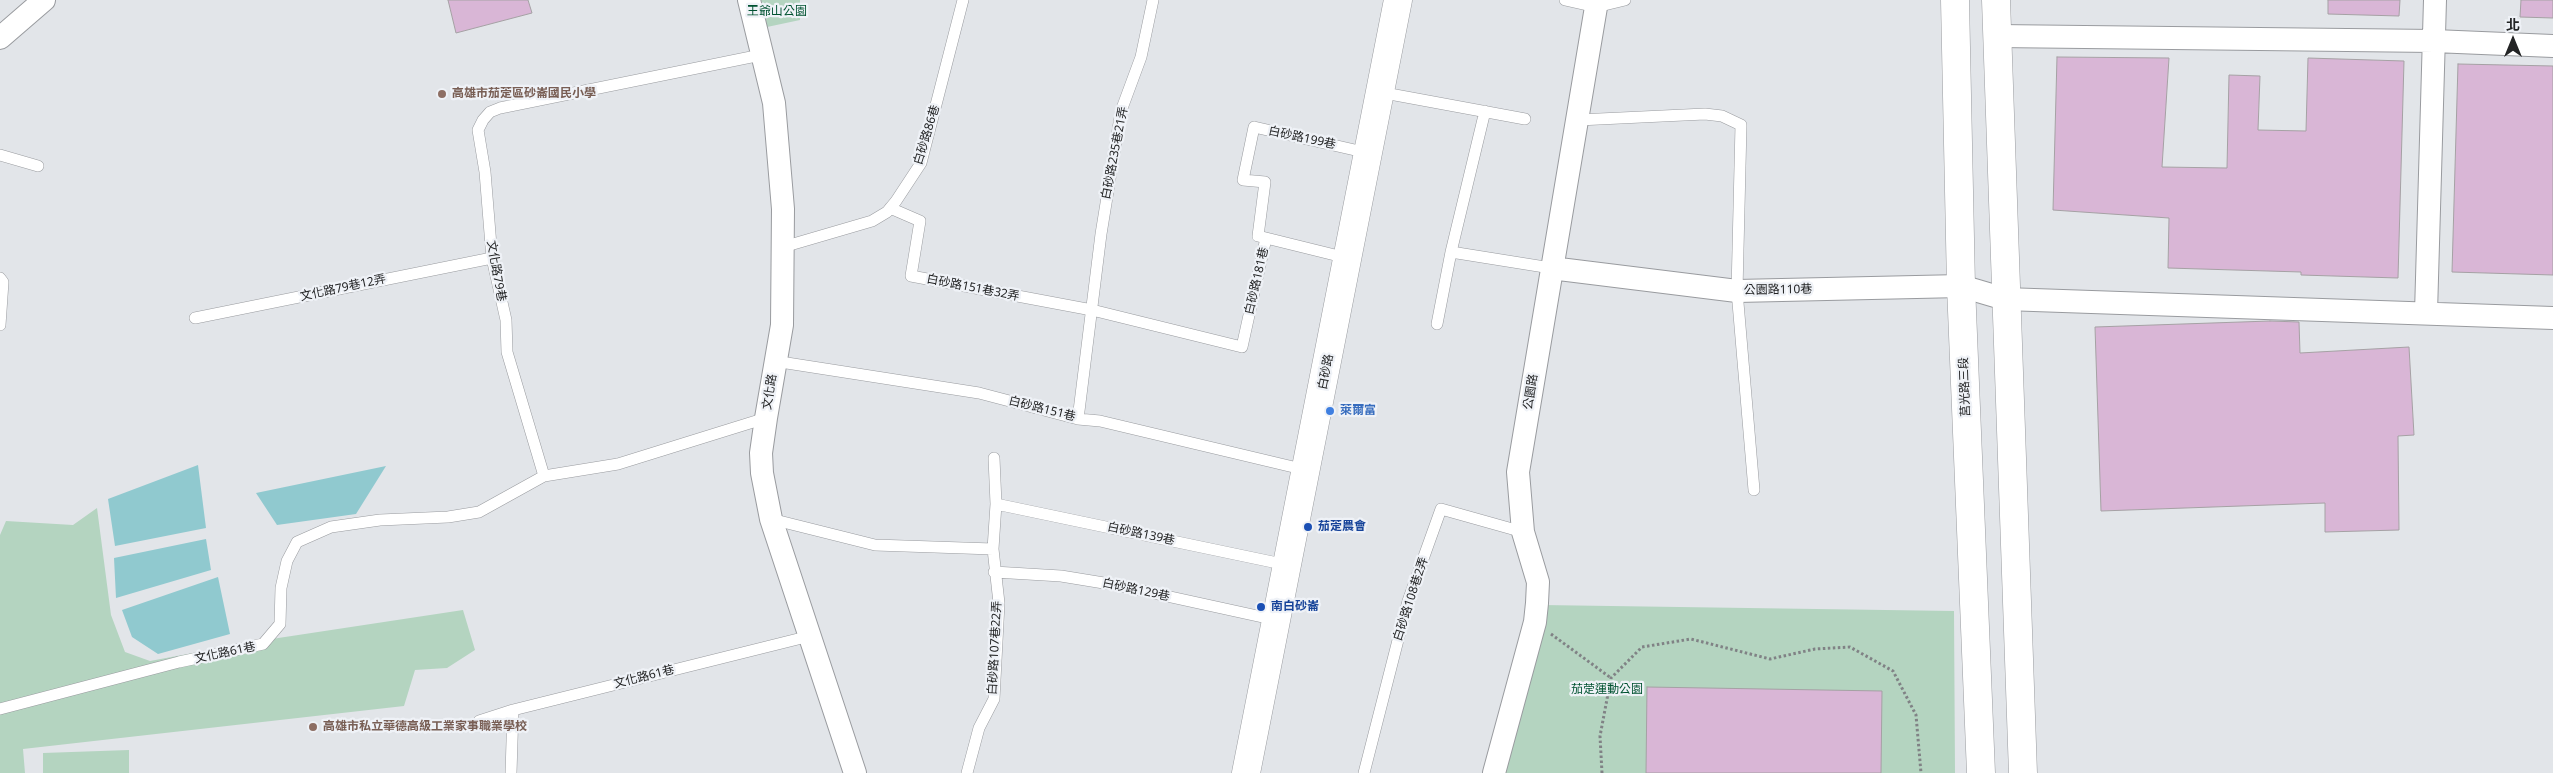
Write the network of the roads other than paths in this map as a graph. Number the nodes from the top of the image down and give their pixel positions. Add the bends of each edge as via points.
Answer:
1 (44, 0) edge
2 (748, 0) edge
3 (964, 0) edge
4 (1153, 0) edge
5 (1398, 0) edge
6 (1565, 0) edge
7 (1625, 0) edge
8 (1955, 0) edge
9 (1996, 0) edge
10 (2435, 0) edge
11 (1596, 8) junction
12 (1998, 36) junction
13 (0, 38) edge
14 (2434, 41) junction
15 (2553, 46) edge
16 (761, 55) junction
17 (1379, 92) junction
18 (1485, 110) junction
19 (1525, 119) dead end
20 (1578, 120) junction
21 (1368, 153) junction
22 (0, 155) edge
23 (38, 166) dead end
24 (890, 208) junction
25 (1266, 238) junction
26 (782, 247) junction
27 (1451, 252) junction
28 (492, 258) junction
29 (1347, 258) junction
30 (1551, 268) junction
31 (0, 278) edge
32 (1961, 286) junction
33 (1737, 291) junction
34 (2005, 299) junction
35 (1092, 310) junction
36 (2426, 313) junction
37 (195, 318) dead end
38 (2553, 318) edge
39 (1436, 324) dead end
40 (0, 325) edge
41 (1242, 347) joint
42 (774, 361) junction
43 (766, 418) junction
44 (1078, 419) junction
45 (994, 458) dead end
46 (1306, 470) junction
47 (544, 476) junction
48 (1754, 490) dead end
49 (996, 504) junction
50 (771, 519) junction
51 (1523, 532) junction
52 (992, 549) junction
53 (1287, 565) junction
54 (994, 572) junction
55 (1276, 620) junction
56 (810, 636) junction
57 (0, 709) edge
58 (513, 710) junction
59 (479, 721) dead end
60 (511, 773) edge
61 (855, 773) edge
62 (967, 773) edge
63 (1246, 773) edge
64 (1364, 773) edge
65 (1494, 773) edge
66 (1981, 773) edge
67 (2023, 773) edge

1 - 13 street
2 - 16 street, 文化路
3 - 24 lane, 白砂路86巷 via 921,163
4 - 35 lane, 白砂路235巷21弄 via 1141,58 1121,111
5 - 17 street, 白砂路
6 - 11 lane
7 - 11 lane
8 - 32 street, 莒光路三段
9 - 12 street
10 - 14 street
11 - 20 street, 公園路
12 - 14 street
12 - 34 street
14 - 15 street
14 - 36 street
16 - 26 street, 文化路 via 774,103 783,209
16 - 28 lane, 文化路79巷 via 490,112 478,130
17 - 18 lane
17 - 21 street, 白砂路
18 - 19 lane
18 - 27 lane
20 - 30 street, 公園路
20 - 33 lane via 1705,114 1722,116 1742,125
21 - 25 lane, 白砂路199巷 via 1254,127 1243,180 1265,182 1258,236
21 - 29 street, 白砂路
22 - 23 lane
24 - 26 lane, 白砂路86巷 via 872,222
24 - 35 lane, 白砂路151巷32弄 via 920,221 911,276
25 - 29 lane, 白砂路181巷
25 - 41 lane, 白砂路181巷
26 - 42 street, 文化路 via 782,325
27 - 30 lane
27 - 39 lane
28 - 37 lane, 文化路79巷12弄
28 - 47 lane, 文化路79巷 via 506,320 507,352
29 - 46 street, 白砂路
30 - 33 street, 公園路110巷
30 - 51 street, 公園路 via 1518,472
31 - 40 lane via 3,282
32 - 33 street, 公園路110巷
32 - 34 street, 公園路110巷
32 - 66 street, 莒光路三段
33 - 48 lane
34 - 36 street, 公園路110巷
34 - 67 street
35 - 41 lane, 白砂路151巷32弄
35 - 44 lane
36 - 38 street, 公園路110巷
42 - 43 street, 文化路
42 - 44 lane, 白砂路151巷 via 978,393
43 - 47 lane via 618,464
43 - 50 street, 文化路 via 761,453
44 - 46 lane, 白砂路151巷 via 1100,421
45 - 49 lane, 白砂路107巷22弄
46 - 53 street, 白砂路
47 - 57 lane, 文化路61巷 via 479,512 331,527 297,542 287,561 281,588 280,624 263,644 170,664
49 - 52 lane, 白砂路107巷22弄
49 - 53 lane, 白砂路139巷
50 - 52 lane via 875,545
50 - 56 street, 文化路
51 - 64 lane, 白砂路108巷2弄 via 1441,509 1408,601
51 - 65 street, 公園路 via 1538,582 1535,622
52 - 54 lane, 白砂路107巷22弄
53 - 55 street, 白砂路
54 - 55 lane, 白砂路129巷 via 1062,576 1116,585
54 - 62 lane, 白砂路107巷22弄 via 999,603 994,699 978,728
55 - 63 street, 白砂路
56 - 58 lane, 文化路61巷
56 - 61 street, 文化路
58 - 59 lane, 文化路61巷
58 - 60 lane

